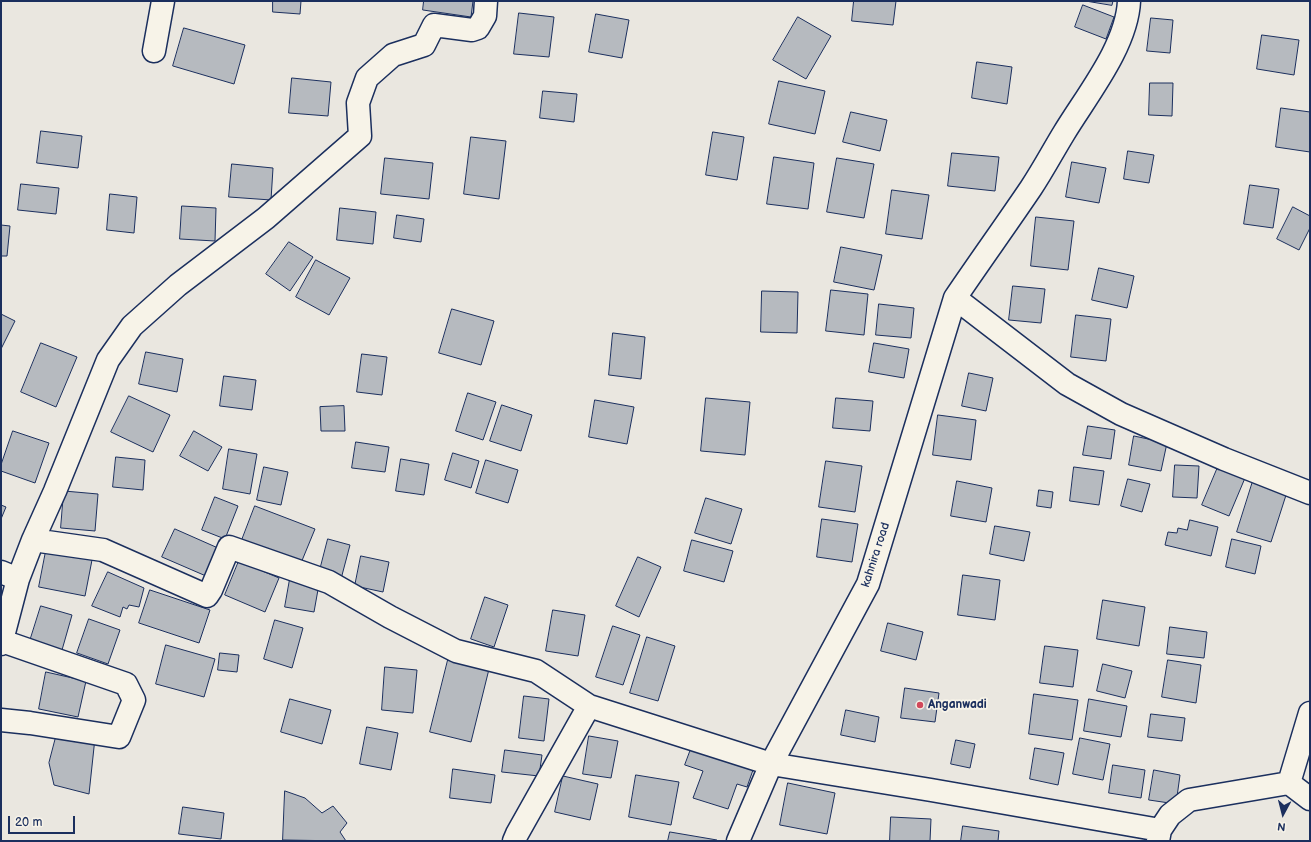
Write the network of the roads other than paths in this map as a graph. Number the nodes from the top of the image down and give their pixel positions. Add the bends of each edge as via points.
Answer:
1 (163, 1) edge
2 (486, 1) edge
3 (1129, 1) edge
4 (154, 51) dead end
5 (955, 298) junction
6 (1310, 493) edge
7 (33, 540) junction
8 (9, 575) edge
9 (1, 643) edge
10 (589, 706) junction
11 (1310, 713) edge
12 (1, 720) edge
13 (771, 764) junction
14 (1289, 782) junction
15 (1310, 799) edge
16 (1159, 836) edge
17 (514, 841) edge
18 (738, 841) edge

1 - 4 street
2 - 7 street via 485,16 478,28 472,30 434,25 424,45 393,55 367,78 358,103 360,136 266,218 178,285 132,326 108,360
3 - 5 street, kahnira road via 1129,12 1118,44 1101,75 1032,186
5 - 6 street via 1067,384 1121,414
5 - 13 street, kahnira road via 868,584
7 - 8 street
7 - 10 street via 103,550 207,596 229,547 329,582 456,651 536,671
8 - 9 street
9 - 12 street via 126,684 134,700 119,737
10 - 13 street
10 - 17 street
11 - 14 street
13 - 16 street via 931,790
13 - 18 street, kahnira road
14 - 15 street
14 - 16 street via 1190,800 1170,815

